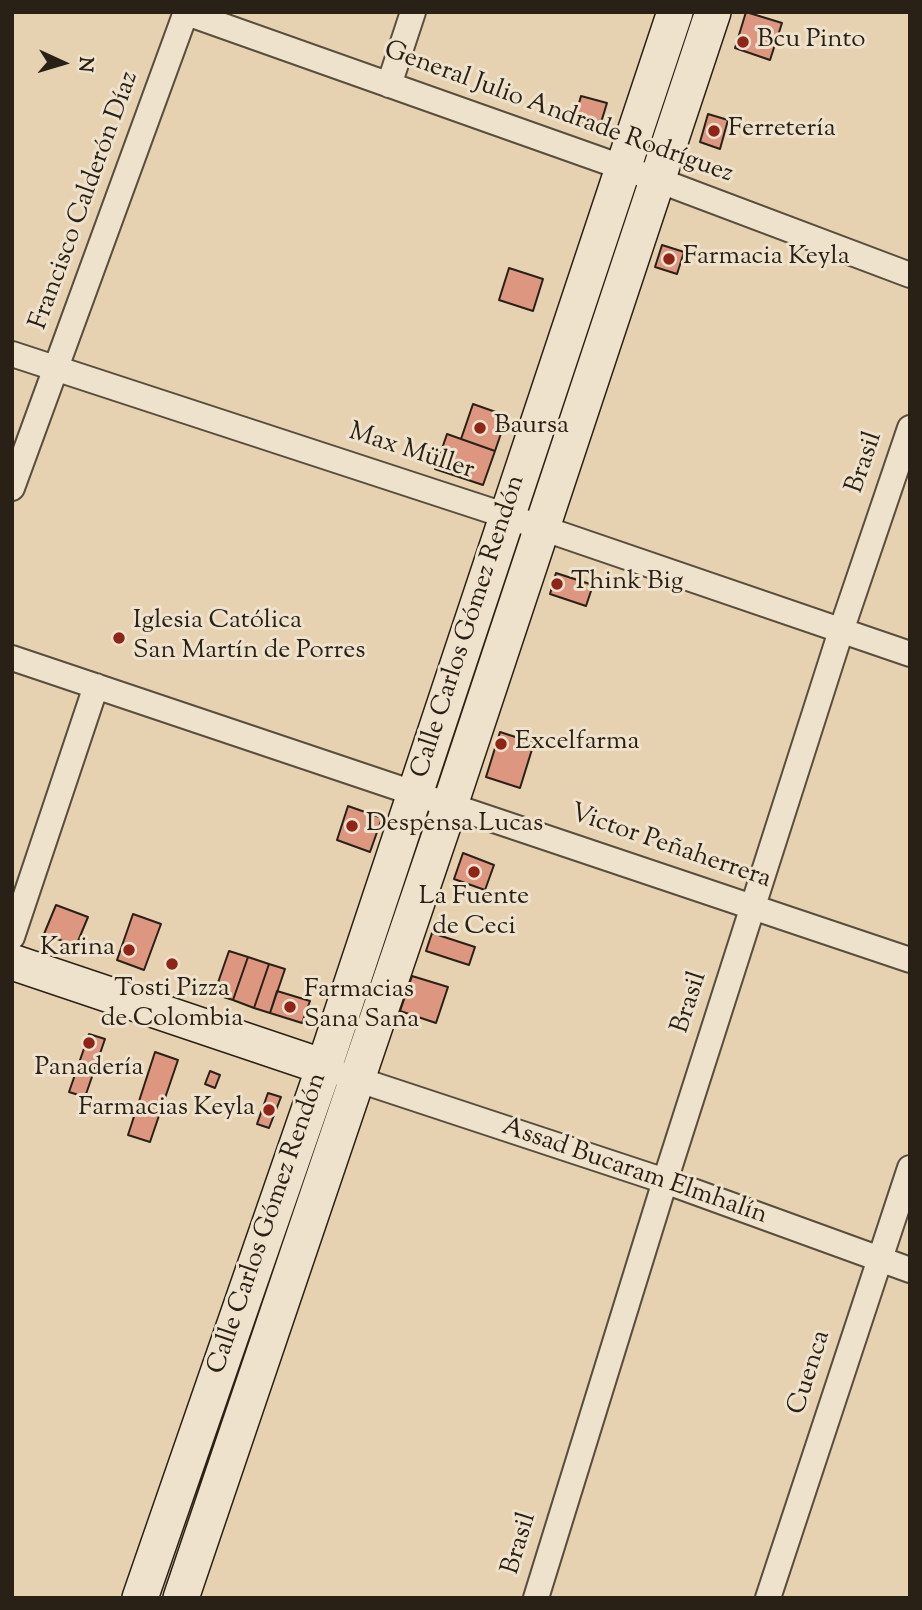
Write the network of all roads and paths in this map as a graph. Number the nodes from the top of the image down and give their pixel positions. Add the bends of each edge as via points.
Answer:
1 (185, 12) edge
2 (412, 12) edge
3 (675, 12) edge
4 (713, 12) edge
5 (388, 85) junction
6 (623, 168) junction
7 (658, 180) junction
8 (910, 275) edge
9 (12, 354) edge
10 (57, 369) junction
11 (910, 428) edge
12 (12, 488) edge
13 (507, 516) junction
14 (542, 528) junction
15 (841, 631) junction
16 (910, 654) edge
17 (12, 658) edge
18 (96, 686) junction
19 (415, 793) junction
20 (450, 805) junction
21 (753, 908) junction
22 (12, 936) edge
23 (910, 960) edge
24 (12, 962) edge
25 (324, 1067) junction
26 (356, 1079) junction
27 (910, 1168) edge
28 (665, 1181) junction
29 (880, 1260) junction
30 (910, 1270) edge
31 (140, 1598) edge
32 (181, 1598) edge
33 (536, 1598) edge
34 (768, 1598) edge

1 - 5 street, General Julio Andrade Rodríguez
1 - 10 street, Francisco Calderón Díaz
2 - 5 street
3 - 6 main road, Calle Carlos Gómez Rendón
4 - 7 main road, Calle Carlos Gómez Rendón
5 - 6 street, General Julio Andrade Rodríguez
6 - 7 street, General Julio Andrade Rodríguez
6 - 13 main road, Calle Carlos Gómez Rendón
7 - 8 street, General Julio Andrade Rodríguez
7 - 14 main road, Calle Carlos Gómez Rendón
9 - 10 street, Max Müller
10 - 12 street, Francisco Calderón Díaz
10 - 13 street, Max Müller
11 - 15 street, Brasil
13 - 14 street, Max Müller
13 - 19 main road, Calle Carlos Gómez Rendón
14 - 15 street, Max Müller
14 - 20 main road, Calle Carlos Gómez Rendón
15 - 16 street, Max Müller
15 - 21 street, Brasil
17 - 18 street, Victor Peñaherrera
18 - 19 street, Victor Peñaherrera
18 - 22 street
19 - 20 street, Victor Peñaherrera
19 - 25 main road, Calle Carlos Gómez Rendón
20 - 21 street, Victor Peñaherrera
20 - 26 main road, Calle Carlos Gómez Rendón
21 - 23 street, Victor Peñaherrera
21 - 28 street, Brasil
24 - 25 main road
25 - 26 street, Assad Bucaram Elmhalín
25 - 31 main road, Calle Carlos Gómez Rendón
26 - 28 street, Assad Bucaram Elmhalín
26 - 32 main road, Calle Carlos Gómez Rendón
27 - 29 street, Cuenca
28 - 29 street, Assad Bucaram Elmhalín
28 - 33 street, Brasil
29 - 30 street, Assad Bucaram Elmhalín
29 - 34 street, Cuenca

